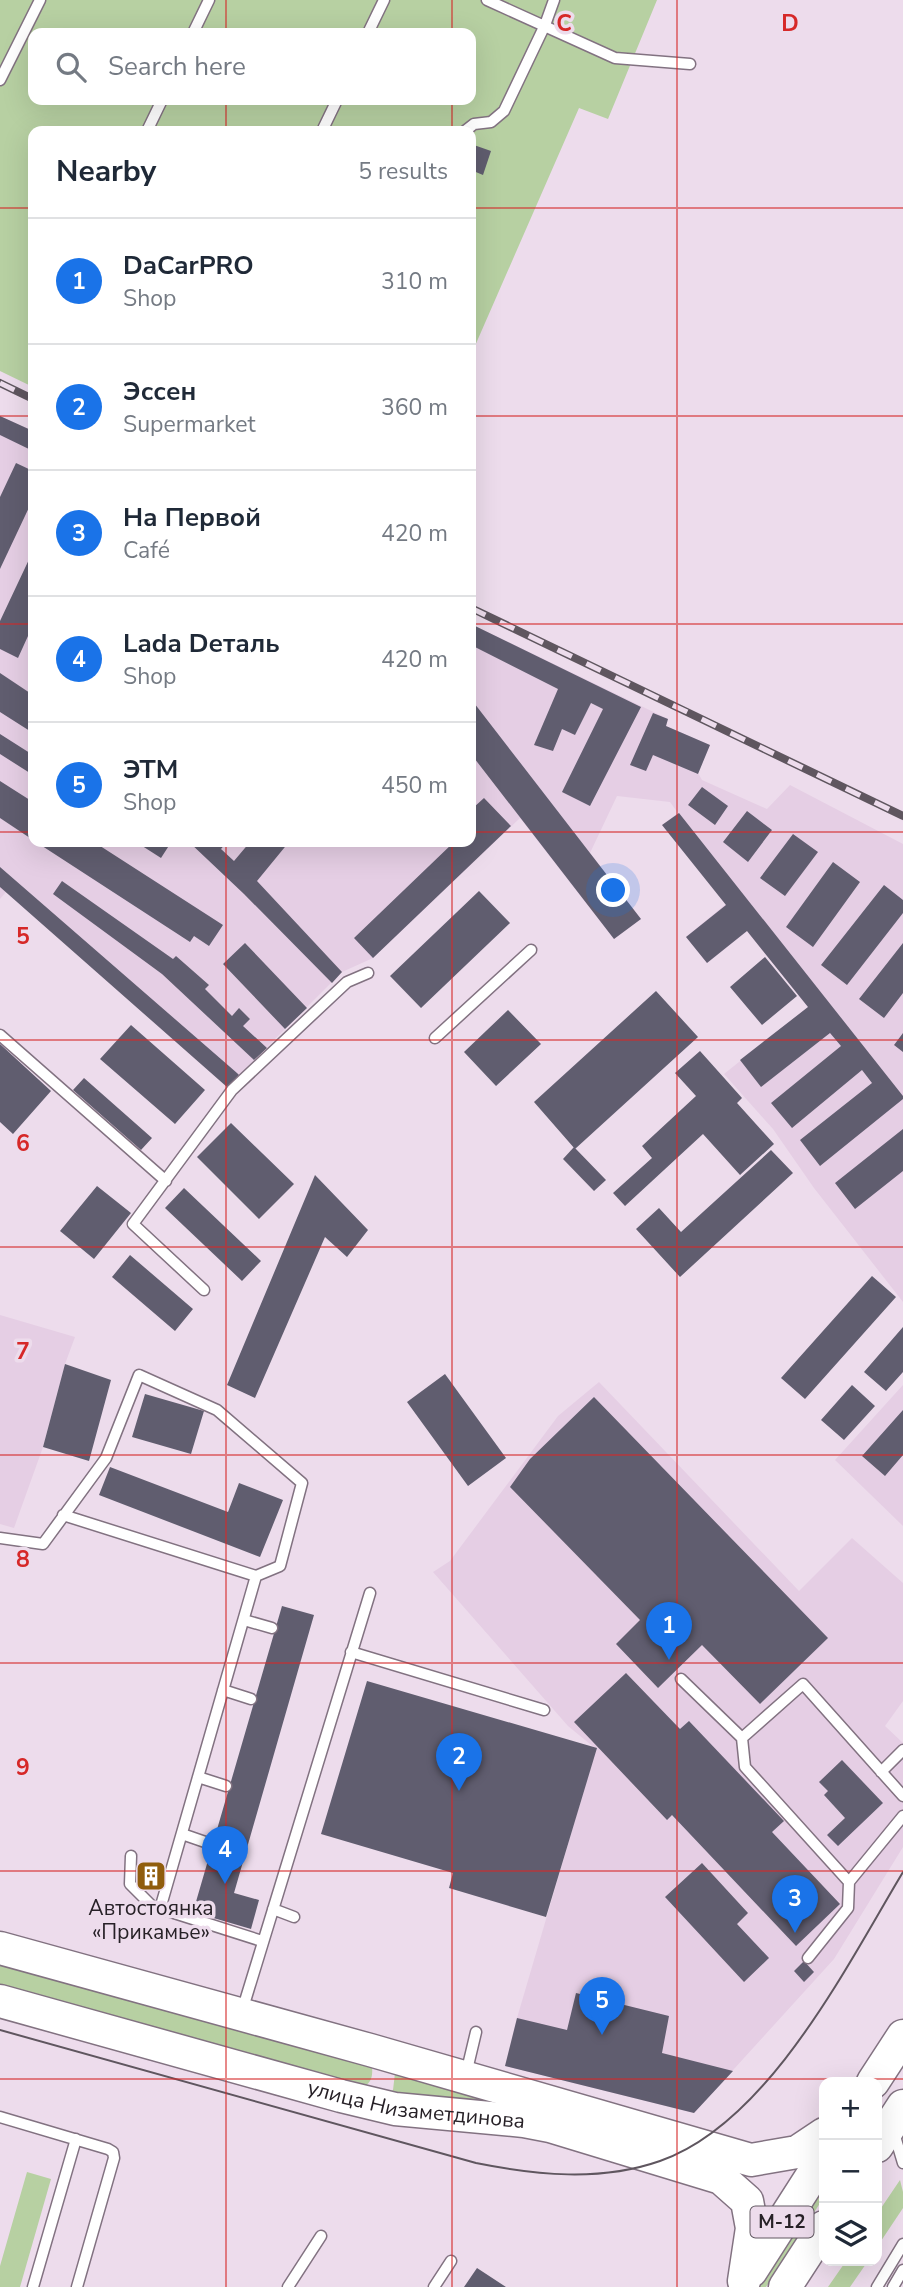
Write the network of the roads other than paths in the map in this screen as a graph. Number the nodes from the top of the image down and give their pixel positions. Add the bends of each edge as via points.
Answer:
1 (40, 0) edge
2 (209, 0) edge
3 (384, 0) edge
4 (487, 0) edge
5 (554, 0) edge
6 (545, 25) junction
7 (195, 28) edge
8 (370, 28) edge
9 (690, 64) dead end
10 (0, 80) edge
11 (160, 105) edge
12 (335, 105) edge
13 (149, 126) edge
14 (324, 126) edge
15 (471, 126) edge
16 (531, 950) dead end
17 (368, 973) dead end
18 (0, 1035) edge
19 (435, 1038) dead end
20 (166, 1181) junction
21 (204, 1290) dead end
22 (63, 1516) junction
23 (0, 1538) edge
24 (256, 1576) junction
25 (370, 1593) dead end
26 (244, 1620) junction
27 (272, 1628) dead end
28 (352, 1652) junction
29 (681, 1679) dead end
30 (223, 1690) junction
31 (251, 1699) dead end
32 (544, 1710) dead end
33 (742, 1738) junction
34 (903, 1750) edge
35 (881, 1772) junction
36 (198, 1777) junction
37 (226, 1786) dead end
38 (903, 1796) edge
39 (903, 1816) edge
40 (182, 1834) junction
41 (208, 1843) dead end
42 (131, 1856) dead end
43 (849, 1882) junction
44 (160, 1909) junction
45 (272, 1909) junction
46 (294, 1917) dead end
47 (262, 1941) junction
48 (0, 1948) edge
49 (808, 1958) dead end
50 (0, 2001) edge
51 (240, 2015) junction
52 (476, 2032) dead end
53 (903, 2036) edge
54 (370, 2050) junction
55 (465, 2077) junction
56 (876, 2077) edge
57 (341, 2096) junction
58 (0, 2118) edge
59 (890, 2125) edge
60 (819, 2137) edge
61 (76, 2139) junction
62 (903, 2163) edge
63 (819, 2165) edge
64 (819, 2235) edge
65 (321, 2236) dead end
66 (903, 2244) edge
67 (451, 2261) dead end
68 (903, 2270) edge
69 (742, 2284) edge
70 (33, 2287) edge
71 (77, 2287) edge
72 (288, 2287) edge
73 (435, 2287) edge
74 (785, 2287) edge
75 (877, 2287) edge
76 (893, 2287) edge

1 - 10 lane
2 - 7 lane
3 - 8 lane
4 - 6 lane
5 - 6 lane
6 - 9 lane via 615,58
6 - 15 lane via 504,111 491,122
11 - 13 lane
12 - 14 lane
16 - 19 lane
17 - 20 lane via 347,982 232,1090
18 - 20 lane
20 - 21 lane via 133,1224
22 - 23 lane via 43,1544
22 - 24 lane
22 - 24 lane via 106,1458 139,1374 216,1410 302,1483 280,1566
24 - 26 lane
25 - 28 lane
26 - 27 lane
26 - 30 lane
28 - 32 lane
28 - 45 lane
29 - 33 lane
30 - 31 lane
30 - 36 lane
33 - 35 lane via 803,1684
33 - 43 lane via 745,1767
34 - 35 lane
35 - 38 lane
36 - 37 lane
36 - 40 lane
39 - 43 lane
40 - 41 lane
40 - 44 lane
42 - 44 lane via 130,1884
43 - 49 lane via 848,1908
44 - 47 lane
45 - 46 lane
45 - 47 lane
47 - 51 lane
48 - 51 main road, улица Низаметдинова
50 - 57 main road, улица Низаметдинова
51 - 54 main road, улица Низаметдинова
52 - 55 lane
53 - 56 main road
54 - 55 main road, улица Низаметдинова
54 - 57 main road via 382,2066 376,2090 362,2096
55 - 60 main road, улица Низаметдинова via 751,2160 797,2152
57 - 69 main road, улица Низаметдинова via 395,2109 550,2126 722,2178 747,2200 752,2228
58 - 61 lane
59 - 62 lane
61 - 70 lane
61 - 71 lane via 108,2148 114,2158
63 - 69 main road, М-12
64 - 74 main road, М-12
65 - 72 lane
66 - 75 lane
67 - 73 lane
68 - 76 lane

